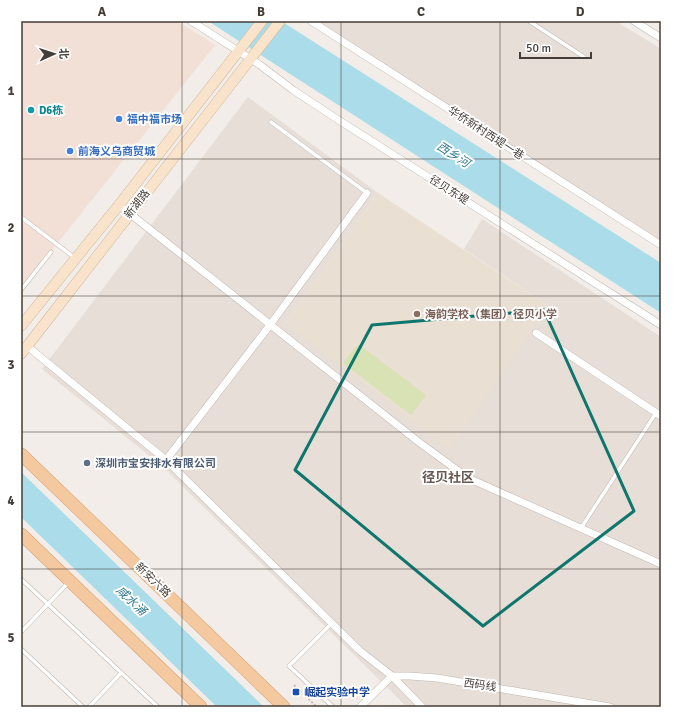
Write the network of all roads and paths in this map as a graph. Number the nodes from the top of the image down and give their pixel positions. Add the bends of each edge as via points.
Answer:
1 (191, 21) edge
2 (262, 21) edge
3 (280, 21) edge
4 (311, 21) edge
5 (529, 21) edge
6 (634, 21) edge
7 (661, 38) edge
8 (240, 50) junction
9 (252, 57) junction
10 (584, 57) dead end
11 (272, 122) dead end
12 (367, 193) joint
13 (119, 205) junction
14 (130, 213) junction
15 (21, 217) edge
16 (661, 245) edge
17 (51, 252) dead end
18 (75, 259) junction
19 (21, 290) edge
20 (270, 325) junction
21 (661, 325) edge
22 (21, 326) edge
23 (536, 333) dead end
24 (24, 350) edge
25 (659, 414) edge
26 (21, 454) edge
27 (166, 460) junction
28 (582, 528) junction
29 (21, 534) edge
30 (661, 564) edge
31 (21, 579) edge
32 (70, 581) junction
33 (48, 604) junction
34 (332, 623) junction
35 (21, 632) edge
36 (21, 649) edge
37 (121, 673) junction
38 (392, 676) junction
39 (294, 685) dead end
40 (83, 707) edge
41 (89, 707) edge
42 (158, 707) edge
43 (201, 707) edge
44 (284, 707) edge
45 (318, 707) edge
46 (333, 707) edge
47 (360, 707) edge
48 (422, 707) edge
49 (610, 707) edge

1 - 8 street, 径贝东堤
2 - 8 main road, 新湖路
3 - 9 main road, 新湖路
4 - 16 street, 华侨新村西堤一巷
5 - 10 lane
6 - 7 street
8 - 9 street, 径贝东堤
8 - 13 main road, 新湖路
9 - 14 main road, 新湖路
9 - 21 street, 径贝东堤 via 292,90
11 - 12 lane
12 - 20 street
13 - 14 street
13 - 18 main road, 新湖路
14 - 20 street
14 - 24 main road, 新湖路
15 - 18 lane
17 - 19 lane
18 - 22 main road, 新湖路
20 - 27 street
20 - 28 street via 468,478
23 - 25 street
24 - 27 street
25 - 28 lane
26 - 44 main road, 新安六路
27 - 34 street
28 - 30 street
29 - 32 main road
31 - 33 lane
32 - 33 lane
32 - 43 main road
33 - 35 lane
33 - 37 lane
34 - 38 street via 360,651
34 - 46 lane via 289,666
36 - 40 lane
37 - 41 lane
37 - 42 lane
38 - 47 street
38 - 48 street
38 - 49 street, 西码线 via 437,678
39 - 45 path

